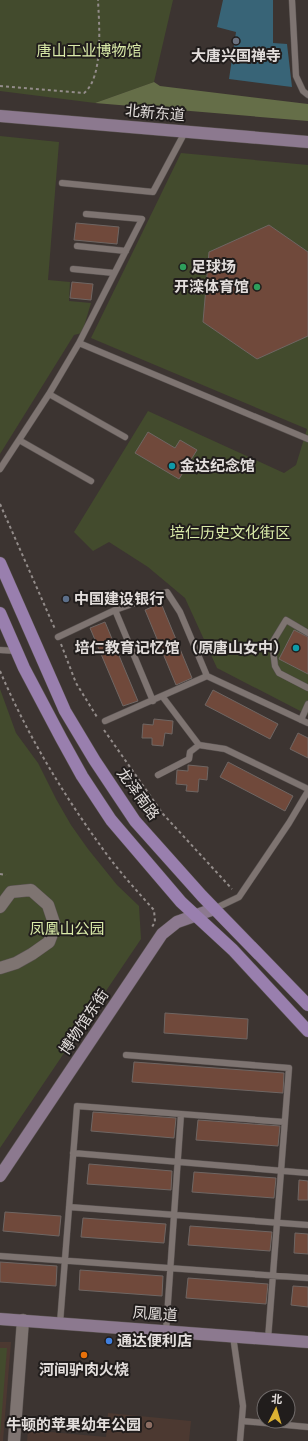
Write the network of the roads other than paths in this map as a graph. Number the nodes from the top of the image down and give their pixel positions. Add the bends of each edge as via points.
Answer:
1 (292, 0) edge
2 (308, 95) edge
3 (0, 116) edge
4 (185, 132) junction
5 (308, 142) edge
6 (62, 183) dead end
7 (86, 214) dead end
8 (77, 246) dead end
9 (126, 251) junction
10 (73, 269) dead end
11 (114, 273) junction
12 (79, 343) junction
13 (49, 394) junction
14 (125, 437) dead end
15 (308, 439) edge
16 (19, 440) junction
17 (0, 468) edge
18 (91, 481) dead end
19 (0, 562) edge
20 (115, 610) junction
21 (0, 613) edge
22 (308, 633) edge
23 (58, 637) road end
24 (0, 650) edge
25 (17, 651) junction
26 (207, 676) junction
27 (308, 688) edge
28 (162, 696) junction
29 (153, 701) junction
30 (308, 704) edge
31 (301, 720) junction
32 (105, 721) dead end
33 (308, 723) edge
34 (199, 745) junction
35 (158, 775) dead end
36 (308, 790) edge
37 (0, 906) edge
38 (214, 909) junction
39 (196, 914) junction
40 (0, 968) edge
41 (308, 1005) edge
42 (308, 1031) edge
43 (126, 1056) dead end
44 (181, 1114) junction
45 (284, 1122) junction
46 (74, 1153) junction
47 (178, 1162) junction
48 (281, 1170) junction
49 (308, 1173) edge
50 (0, 1176) edge
51 (69, 1207) junction
52 (174, 1215) junction
53 (277, 1223) junction
54 (308, 1225) edge
55 (0, 1256) edge
56 (65, 1260) junction
57 (170, 1268) junction
58 (273, 1275) junction
59 (308, 1278) edge
60 (0, 1318) edge
61 (23, 1320) junction
62 (60, 1323) junction
63 (166, 1331) junction
64 (233, 1336) junction
65 (268, 1339) junction
66 (308, 1342) edge
67 (242, 1422) junction
68 (308, 1427) edge
69 (14, 1441) edge
70 (240, 1441) edge

1 - 2 lane via 296,76 303,91
3 - 4 street, 北新东道
4 - 5 street, 北新东道
4 - 6 lane via 152,192
7 - 9 lane via 142,219
8 - 9 lane
9 - 11 lane
10 - 11 lane
11 - 12 lane
12 - 13 lane
12 - 15 lane
13 - 14 lane
13 - 16 lane
16 - 17 lane
16 - 18 lane
19 - 38 main road, 龙泽南路 via 65,711 91,755 135,821
20 - 23 lane
20 - 26 lane via 167,592 180,612
20 - 29 lane
21 - 25 main road
22 - 27 lane via 286,620 272,643 275,666 279,673
24 - 25 lane
25 - 39 main road via 82,776 111,820 181,902
26 - 28 lane
26 - 31 lane
28 - 29 lane
28 - 34 lane
29 - 32 lane
30 - 31 lane
31 - 33 lane
34 - 35 lane via 190,752 189,759
34 - 36 lane via 225,749
36 - 38 lane via 239,897
37 - 40 street via 11,892 31,890 48,905 55,926 49,942 16,963
38 - 39 street, 博物馆东街
38 - 41 main road, 龙泽南路
39 - 42 main road
39 - 50 street, 博物馆东街 via 177,922 162,934
43 - 45 lane via 289,1068
44 - 45 lane
44 - 46 lane via 77,1106
44 - 47 lane
45 - 48 lane
46 - 47 lane
46 - 51 lane
47 - 48 lane
47 - 52 lane
48 - 49 lane
48 - 53 lane
51 - 52 lane
51 - 56 lane
52 - 53 lane
52 - 57 lane
53 - 54 lane
53 - 58 lane
55 - 56 lane
56 - 57 lane
56 - 62 lane
57 - 58 lane
57 - 63 lane
58 - 59 lane
58 - 65 lane
60 - 61 street, 凤凰道
61 - 62 street, 凤凰道
61 - 69 street
62 - 63 street, 凤凰道
63 - 64 street, 凤凰道
64 - 65 street, 凤凰道
64 - 67 lane via 243,1406
65 - 66 street, 凤凰道
67 - 68 lane
67 - 70 lane

